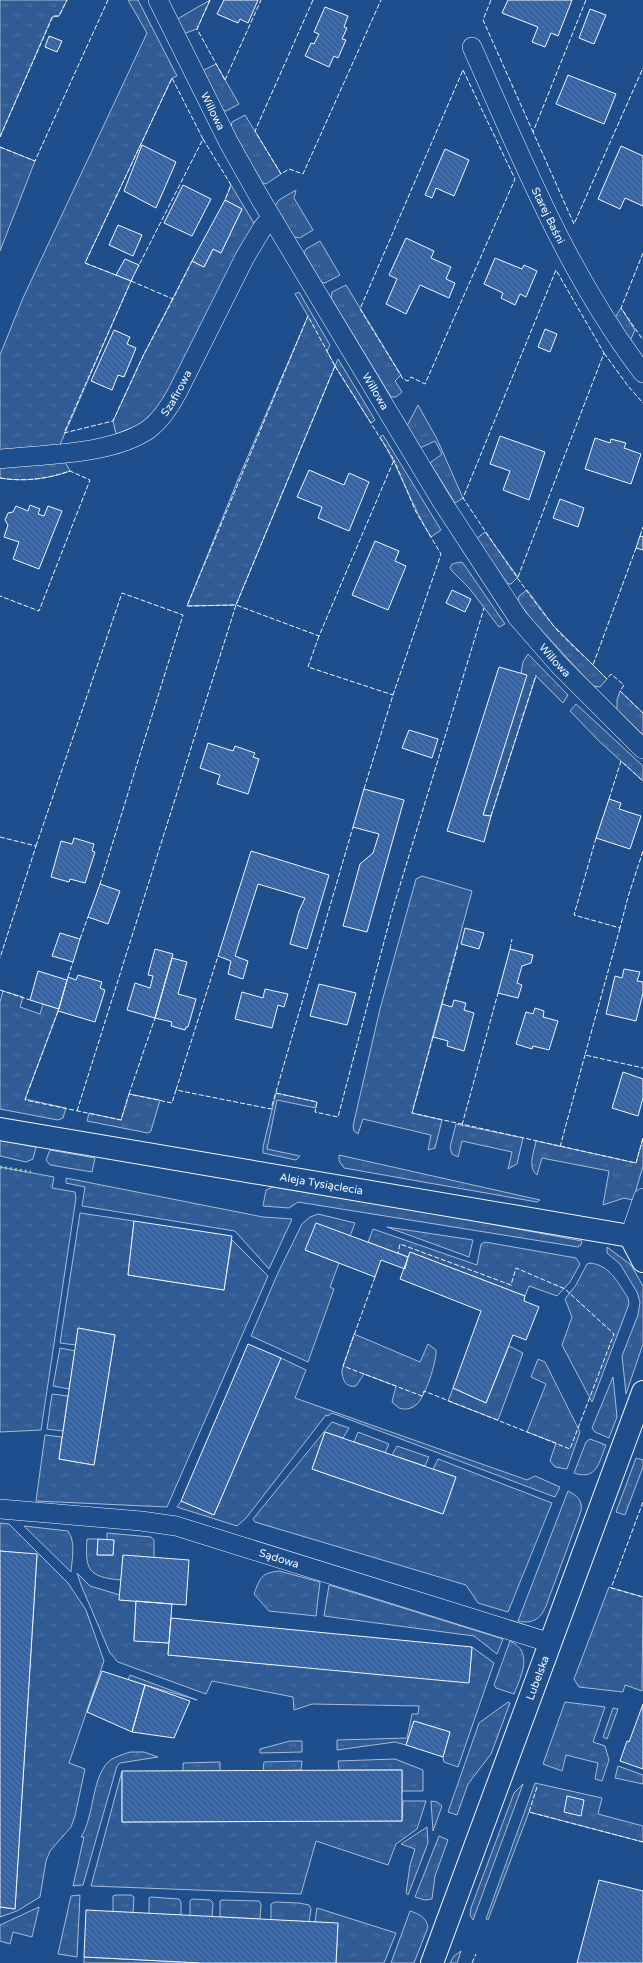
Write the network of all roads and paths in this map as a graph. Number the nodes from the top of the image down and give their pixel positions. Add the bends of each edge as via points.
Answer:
1 (158, 0) edge
2 (472, 47) dead end
3 (271, 218) junction
4 (643, 373) edge
5 (0, 459) edge
6 (643, 749) edge
7 (0, 1130) edge
8 (643, 1198) edge
9 (637, 1236) edge
10 (643, 1261) edge
11 (643, 1392) edge
12 (0, 1509) edge
13 (551, 1643) junction
14 (432, 1963) edge

1 - 3 street, Willowa via 229,143
2 - 4 street, Starej Baśni via 570,259 600,310
3 - 5 street, Szafirowa via 245,257 169,407 150,428 132,438 103,448
3 - 6 street, Willowa via 448,512 518,618 559,666
7 - 9 street, Aleja Tysiąclecia
8 - 9 street
9 - 10 street
11 - 13 street, Lubelska
12 - 13 street, Sądowa via 176,1526
13 - 14 street, Lubelska

